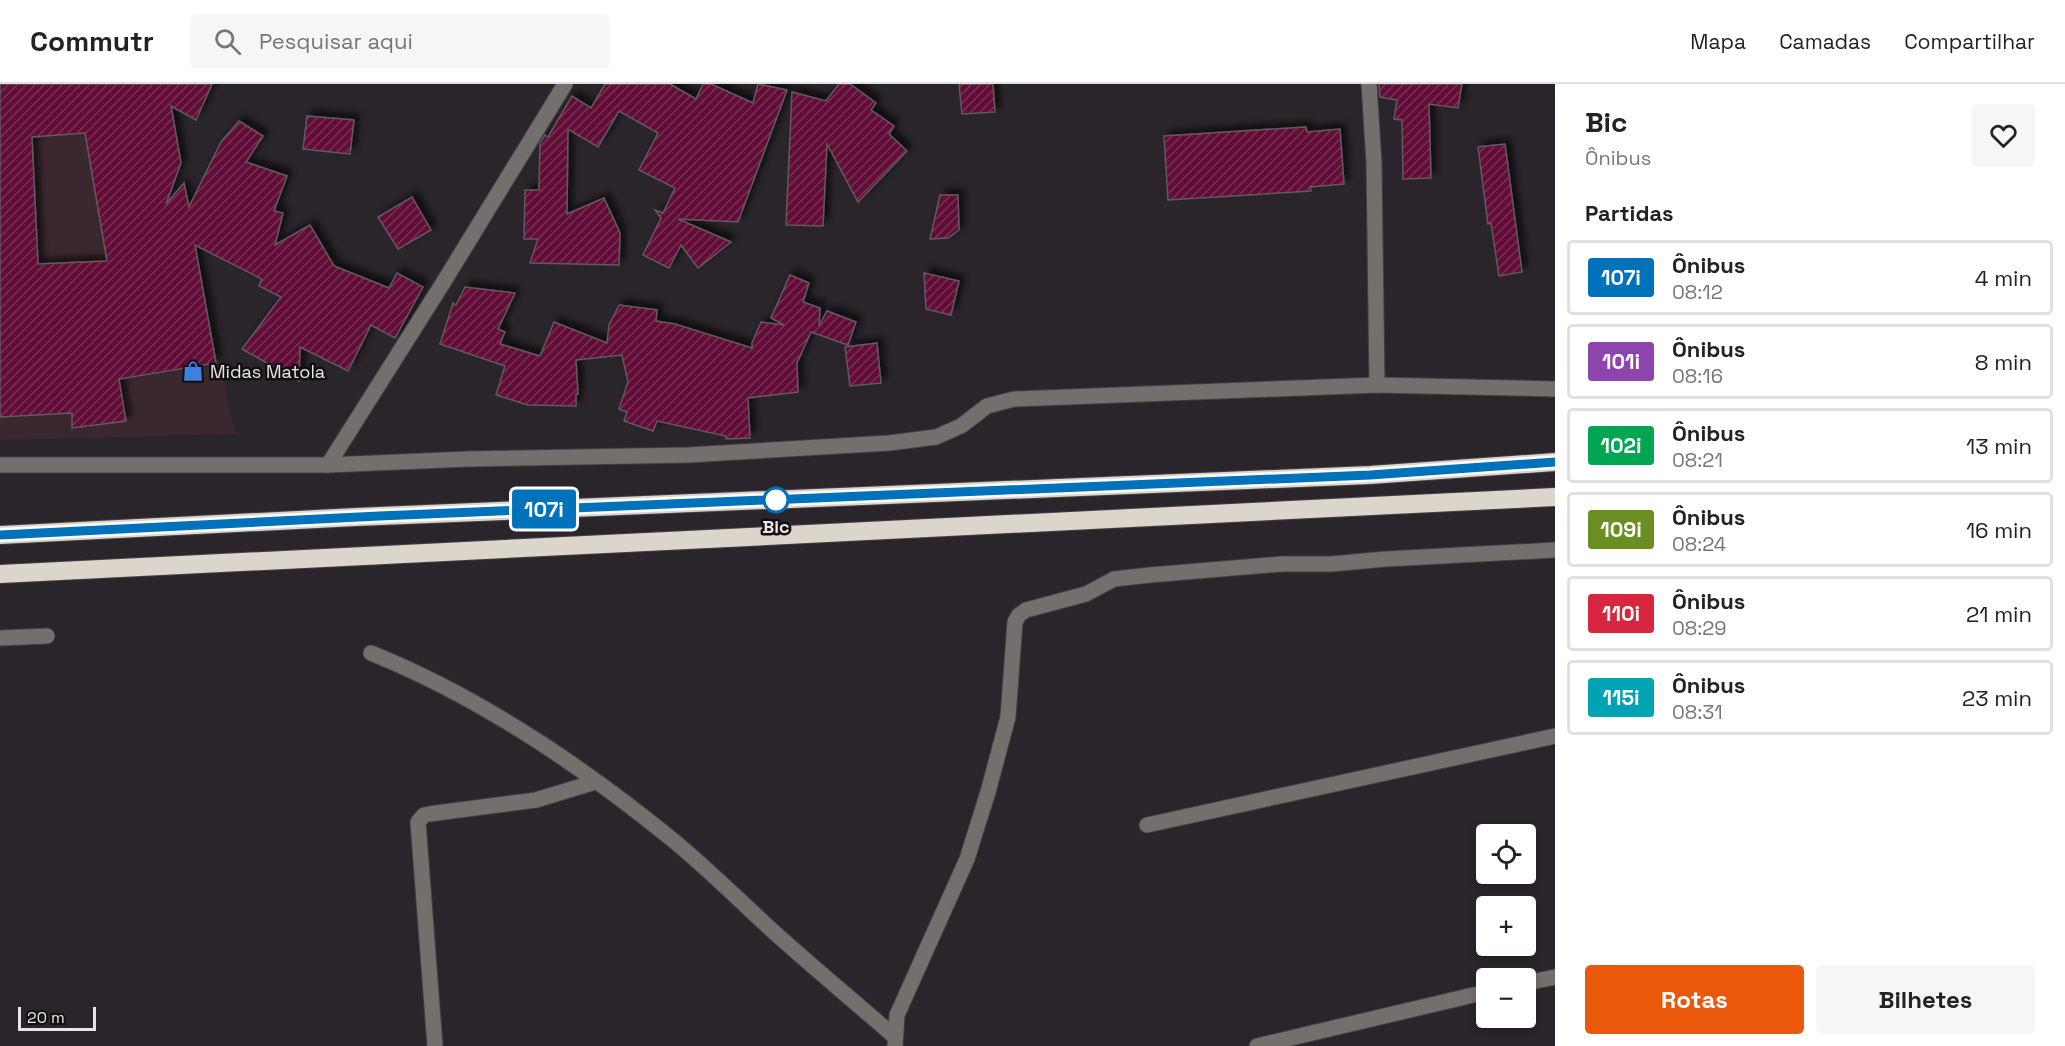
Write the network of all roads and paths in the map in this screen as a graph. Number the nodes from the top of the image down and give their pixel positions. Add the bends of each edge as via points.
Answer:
1 (565, 84) edge
2 (1369, 84) edge
3 (1377, 386) junction
4 (1555, 389) edge
5 (1555, 462) edge
6 (0, 465) edge
7 (328, 465) junction
8 (1555, 497) edge
9 (0, 535) edge
10 (1555, 550) edge
11 (0, 574) edge
12 (47, 636) dead end
13 (0, 638) edge
14 (370, 653) dead end
15 (1555, 736) edge
16 (595, 782) junction
17 (1147, 825) dead end
18 (1555, 977) edge
19 (1536, 981) edge
20 (1476, 995) edge
21 (895, 1041) edge
22 (1289, 1042) edge
23 (435, 1046) edge
24 (1257, 1046) edge

1 - 7 street
2 - 3 street
3 - 4 street
3 - 7 street via 1014,399 987,406 961,426 936,437 889,443 688,455
5 - 9 highway via 1370,475
6 - 7 street
8 - 11 highway
10 - 21 street via 1282,564 1114,579 1086,594 1019,615 1015,622 1008,717 988,792 967,859 897,1015
12 - 13 street
14 - 16 street via 419,672 564,758
15 - 17 street
16 - 21 street via 675,842
16 - 23 street via 536,800 424,815 418,822
18 - 19 street
20 - 22 street
22 - 24 street

